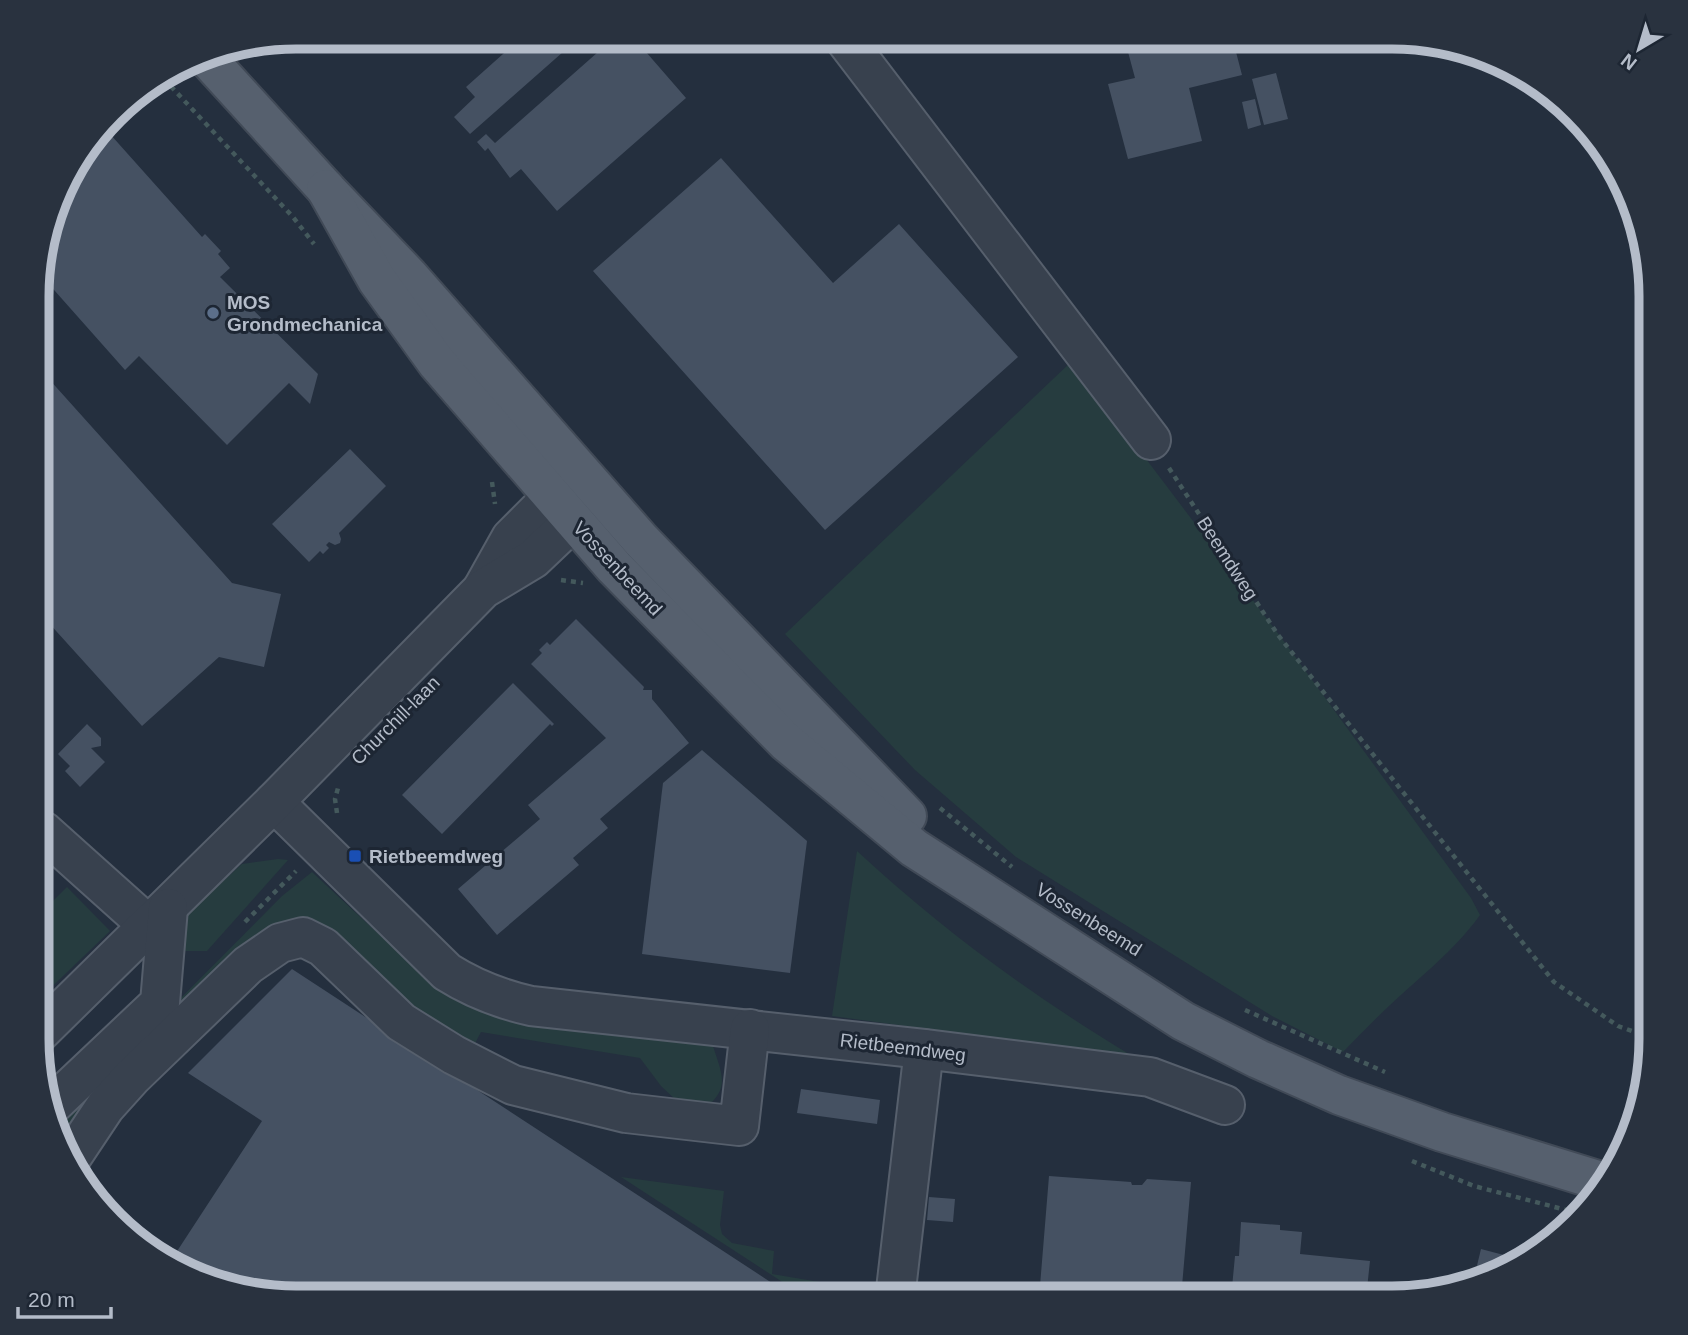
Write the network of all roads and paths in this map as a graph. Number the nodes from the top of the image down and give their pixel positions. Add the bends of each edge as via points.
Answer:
1 (853, 50) edge
2 (212, 64) edge
3 (326, 189) junction
4 (1152, 440) joint
5 (594, 485) junction
6 (563, 509) junction
7 (551, 578) dead end
8 (584, 583) dead end
9 (340, 779) dead end
10 (274, 802) junction
11 (937, 806) dead end
12 (50, 838) edge
13 (320, 847) junction
14 (1019, 873) dead end
15 (975, 885) junction
16 (159, 917) junction
17 (236, 931) dead end
18 (1234, 1006) dead end
19 (50, 1022) edge
20 (750, 1029) junction
21 (1638, 1033) edge
22 (924, 1049) junction
23 (1388, 1073) dead end
24 (57, 1101) edge
25 (1226, 1105) dead end
26 (76, 1150) edge
27 (1595, 1179) edge
28 (896, 1286) edge

1 - 4 street
2 - 3 main road, Vossenbeemd
3 - 5 main road, Vossenbeemd
3 - 6 main road, Vossenbeemd via 377,280 438,363
4 - 21 path, Beemdweg via 1278,635 1554,982 1618,1026
5 - 6 street, Churchill-laan
5 - 15 main road, Vossenbeemd via 784,691
6 - 10 street, Churchill-laan via 511,538 483,589
6 - 15 main road, Vossenbeemd via 786,742 914,848
7 - 8 path, Vossenbeemd
9 - 13 path, Churchill-laan via 335,799 339,827
10 - 13 street, Rietbeemdweg
10 - 16 street, Churchill-laan
11 - 14 path, Vossenbeemd
12 - 16 street
13 - 17 path, Churchill-laan
13 - 20 street, Rietbeemdweg via 447,972 498,998 531,1006
15 - 27 main road, Vossenbeemd via 1183,1021 1258,1059 1339,1095 1442,1132
16 - 19 street, Churchill-laan
16 - 24 street via 160,1003
18 - 23 path
20 - 22 street, Rietbeemdweg
20 - 26 street via 739,1126 626,1113 513,1085 454,1055 401,1022 323,947 303,937 280,943 248,965 132,1077
22 - 25 street, Rietbeemdweg via 1150,1077
22 - 28 street

